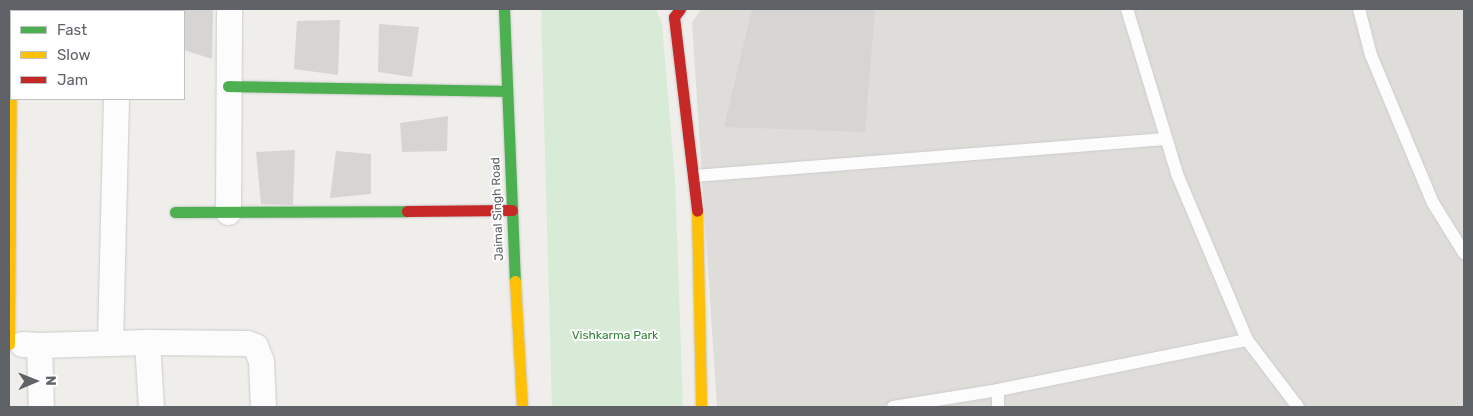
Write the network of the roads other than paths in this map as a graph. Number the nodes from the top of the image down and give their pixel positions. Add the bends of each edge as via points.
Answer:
1 (229, 9) edge
2 (504, 9) edge
3 (1127, 9) edge
4 (1359, 9) edge
5 (675, 12) edge
6 (228, 86) junction
7 (507, 91) junction
8 (11, 100) edge
9 (116, 100) edge
10 (1166, 139) junction
11 (694, 176) junction
12 (512, 210) junction
13 (175, 212) dead end
14 (228, 212) junction
15 (1464, 253) edge
16 (1247, 340) junction
17 (110, 342) junction
18 (147, 342) junction
19 (9, 344) edge
20 (39, 345) junction
21 (998, 390) junction
22 (41, 407) edge
23 (151, 407) edge
24 (263, 407) edge
25 (522, 407) edge
26 (701, 407) edge
27 (893, 407) edge
28 (998, 407) edge
29 (1298, 407) edge

1 - 6 street
2 - 7 street, Jaimal Singh Road
3 - 10 lane
4 - 15 lane via 1372,55 1433,203
5 - 11 street
6 - 7 street
6 - 14 street
7 - 12 street, Jaimal Singh Road
8 - 19 street
9 - 17 street
10 - 11 lane
10 - 16 lane via 1177,174
11 - 26 street
12 - 14 street
12 - 25 street, Jaimal Singh Road
13 - 14 street
16 - 21 lane
16 - 29 lane
17 - 18 street
17 - 20 street
18 - 23 street
18 - 24 street via 226,342 255,346 261,361
19 - 20 street
20 - 22 street
21 - 27 lane
21 - 28 lane

